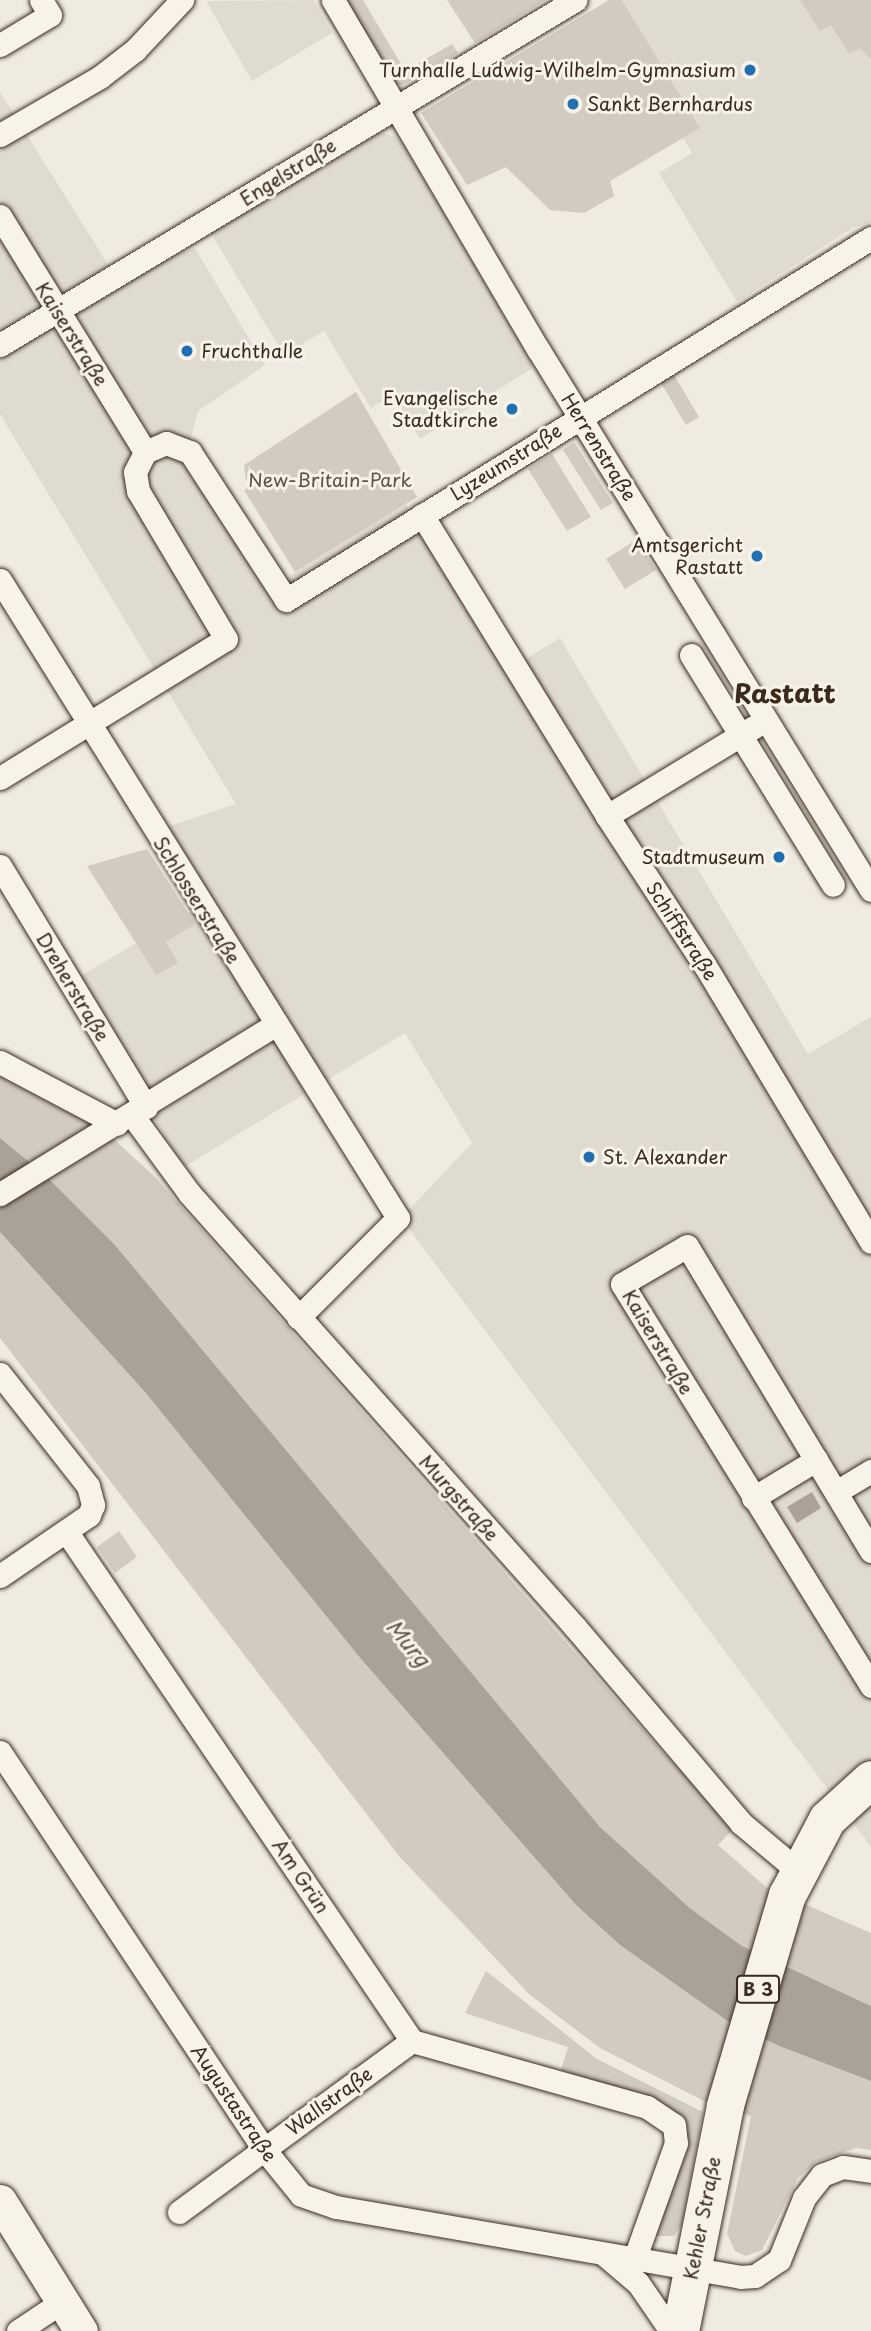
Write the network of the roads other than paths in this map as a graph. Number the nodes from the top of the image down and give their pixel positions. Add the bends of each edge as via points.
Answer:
1 (182, 0) edge
2 (333, 0) edge
3 (575, 0) edge
4 (46, 7) edge
5 (0, 46) edge
6 (395, 108) junction
7 (0, 135) edge
8 (0, 216) edge
9 (871, 238) edge
10 (57, 312) junction
11 (0, 345) edge
12 (580, 416) junction
13 (145, 452) junction
14 (422, 515) junction
15 (0, 580) edge
16 (691, 655) dead end
17 (768, 717) junction
18 (90, 725) junction
19 (741, 736) junction
20 (0, 778) edge
21 (607, 816) junction
22 (2, 872) edge
23 (833, 885) dead end
24 (871, 890) edge
25 (275, 1025) junction
26 (0, 1062) edge
27 (132, 1116) junction
28 (0, 1194) edge
29 (871, 1242) edge
30 (298, 1318) junction
31 (0, 1374) edge
32 (816, 1460) junction
33 (871, 1471) edge
34 (836, 1492) junction
35 (753, 1498) junction
36 (66, 1531) junction
37 (871, 1550) edge
38 (0, 1576) edge
39 (871, 1686) edge
40 (0, 1752) edge
41 (871, 1779) edge
42 (792, 1883) junction
43 (412, 2041) junction
44 (263, 2148) junction
45 (871, 2171) edge
46 (0, 2201) edge
47 (179, 2212) dead end
48 (604, 2254) junction
49 (634, 2260) junction
50 (691, 2269) junction
51 (63, 2301) junction
52 (18, 2331) edge
53 (81, 2331) edge
54 (671, 2331) edge
55 (680, 2331) edge

1 - 7 street via 144,41 100,77
2 - 6 street, Herrenstraße
3 - 6 street, Engelstraße
4 - 5 street
6 - 10 street, Engelstraße
6 - 12 street, Herrenstraße
8 - 10 street, Kaiserstraße
9 - 12 street, Lyzeumstraße
10 - 11 street, Engelstraße
10 - 13 street, Kaiserstraße
12 - 14 street, Lyzeumstraße
12 - 17 street, Herrenstraße
13 - 14 street, Lyzeumstraße via 166,443 190,452 286,600
13 - 18 street via 135,472 138,491 226,639
14 - 21 street, Schiffstraße
15 - 18 street, Schlosserstraße
16 - 19 street
17 - 19 street
17 - 24 street, Herrenstraße
18 - 20 street
18 - 25 street, Schlosserstraße
19 - 21 street
19 - 23 street
21 - 29 street, Schiffstraße via 692,946
22 - 27 street, Dreherstraße
25 - 27 street
25 - 30 street, Schlosserstraße via 398,1218
26 - 27 street, Murgstraße
27 - 28 street
27 - 30 street, Murgstraße via 189,1193
30 - 42 street, Murgstraße via 575,1627
31 - 36 street via 93,1495 89,1515
32 - 34 street, Kaiserstraße
32 - 35 street
32 - 35 street, Kaiserstraße via 687,1246 622,1284
33 - 34 street
34 - 37 street, Kaiserstraße
35 - 39 street, Kaiserstraße
36 - 38 street
36 - 43 street, Am Grün
40 - 44 street, Augustastraße
41 - 42 main road, B 3 via 827,1819
42 - 50 main road, Kehler Straße / B 3 via 725,2105
43 - 44 street, Wallstraße
43 - 49 street via 647,2107 674,2125 676,2143
44 - 47 street, Wallstraße
44 - 48 street, Augustastraße via 301,2195 318,2202
45 - 50 street, Augustastraße via 843,2167 812,2183 788,2245 770,2270 740,2277
46 - 51 main road
48 - 49 street, Augustastraße
48 - 54 street via 638,2283
49 - 50 street, Augustastraße
50 - 55 main road, Kehler Straße / B 3
51 - 52 street
51 - 53 main road

